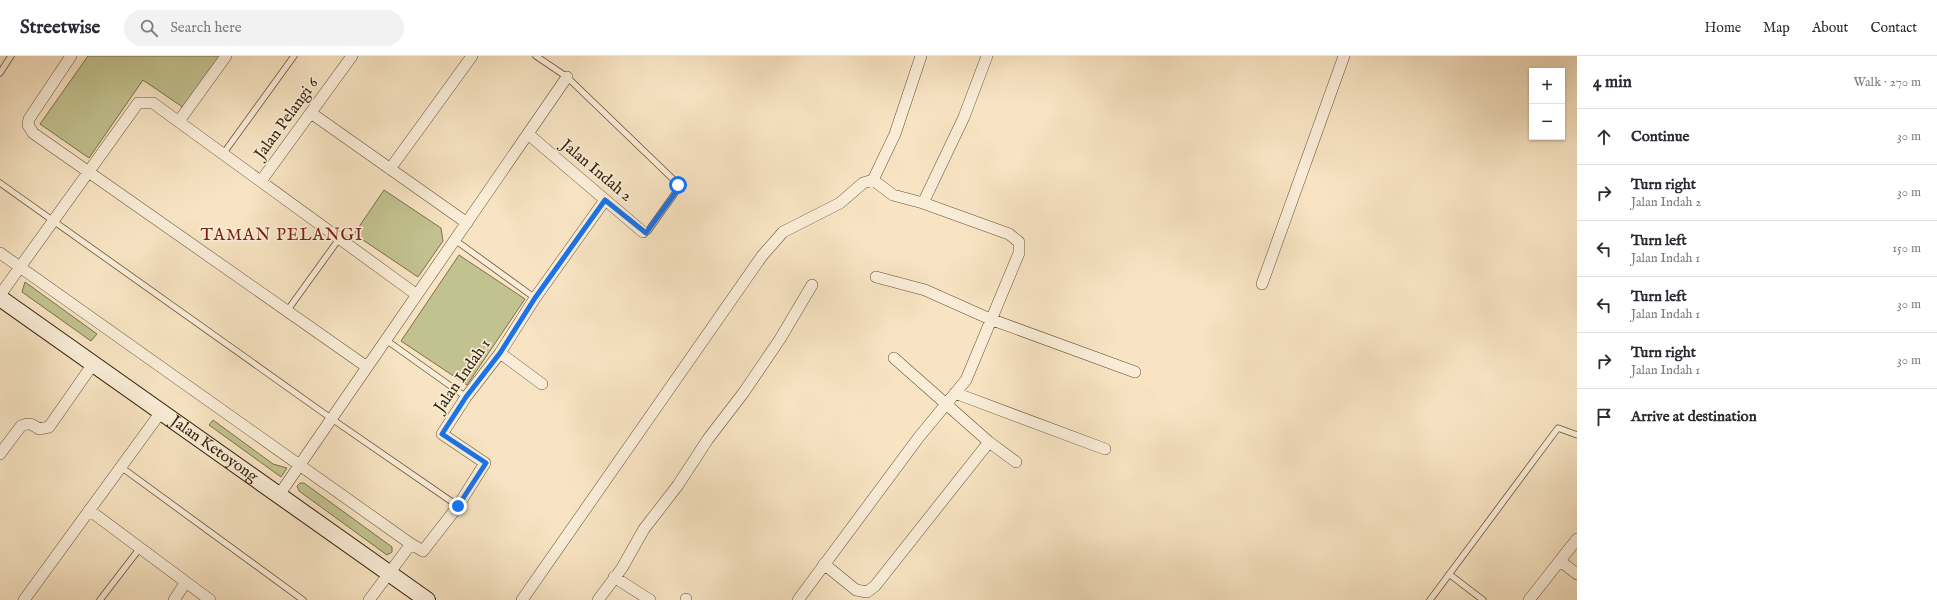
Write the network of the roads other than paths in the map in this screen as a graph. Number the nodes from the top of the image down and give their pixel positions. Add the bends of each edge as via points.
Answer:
1 (11, 56) edge
2 (71, 56) edge
3 (226, 56) edge
4 (294, 56) edge
5 (352, 56) edge
6 (472, 56) edge
7 (536, 56) edge
8 (920, 56) edge
9 (987, 56) edge
10 (1344, 56) edge
11 (0, 73) edge
12 (567, 77) junction
13 (311, 113) junction
14 (179, 121) junction
15 (528, 134) junction
16 (223, 154) junction
17 (390, 169) junction
18 (89, 172) junction
19 (873, 180) junction
20 (261, 181) junction
21 (0, 183) edge
22 (605, 200) junction
23 (923, 204) junction
24 (53, 222) junction
25 (467, 223) junction
26 (643, 232) joint
27 (339, 239) junction
28 (455, 240) junction
29 (0, 253) edge
30 (20, 267) junction
31 (876, 277) dead end
32 (1262, 284) dead end
33 (812, 285) dead end
34 (0, 295) edge
35 (417, 295) junction
36 (0, 298) edge
37 (535, 298) junction
38 (287, 311) junction
39 (990, 320) junction
40 (386, 340) junction
41 (500, 353) junction
42 (894, 358) dead end
43 (93, 364) junction
44 (367, 367) junction
45 (1135, 372) dead end
46 (542, 384) dead end
47 (955, 393) junction
48 (466, 397) junction
49 (945, 404) junction
50 (161, 412) junction
51 (332, 419) junction
52 (1577, 435) edge
53 (989, 442) junction
54 (1105, 449) dead end
55 (0, 454) edge
56 (1016, 462) dead end
57 (300, 465) junction
58 (121, 467) junction
59 (279, 495) junction
60 (458, 506) junction
61 (90, 510) junction
62 (1577, 539) edge
63 (411, 544) junction
64 (140, 548) junction
65 (1560, 561) junction
66 (824, 564) junction
67 (390, 574) junction
68 (1449, 574) junction
69 (1577, 574) edge
70 (614, 577) junction
71 (186, 582) junction
72 (24, 600) edge
73 (100, 600) edge
74 (174, 600) edge
75 (210, 600) edge
76 (303, 600) edge
77 (369, 600) edge
78 (427, 600) edge
79 (522, 600) edge
80 (598, 600) edge
81 (650, 600) edge
82 (798, 600) edge
83 (1430, 600) edge
84 (1483, 600) edge
85 (1529, 600) edge

1 - 11 lane
2 - 18 street via 29,119 28,125 33,133
3 - 14 street
4 - 16 lane
5 - 13 street, Jalan Pelangi 6
6 - 17 street
7 - 12 lane
8 - 19 street via 895,134
9 - 23 street via 964,118
10 - 32 street
12 - 15 street
12 - 26 lane via 678,185 678,189 648,231
13 - 17 street
13 - 20 street, Jalan Pelangi 6
14 - 16 street
14 - 18 street via 153,103 138,103
15 - 22 street, Jalan Indah 2
15 - 25 street
16 - 20 street
17 - 25 street
18 - 24 street
18 - 38 street
19 - 23 street via 893,195
19 - 79 street via 863,183 840,203 783,232 762,256
20 - 27 street
21 - 24 lane
22 - 26 street, Jalan Indah 2
22 - 37 street, Jalan Indah 1
23 - 39 street via 1009,234 1019,242 1019,254
24 - 30 street
24 - 51 lane
25 - 28 street
27 - 35 street
27 - 38 lane
28 - 35 street
28 - 37 lane
29 - 30 street, Jalan Indah 1
30 - 34 street
30 - 57 street, Jalan Indah 1
31 - 39 street via 925,290
33 - 70 street via 780,339 678,485 644,529 622,568
35 - 40 street
36 - 43 street, Jalan Ketoyong
37 - 41 street, Jalan Indah 1
38 - 44 street
39 - 45 street
39 - 47 street via 966,380
40 - 44 street
40 - 48 lane
41 - 46 street
41 - 48 street, Jalan Indah 1
42 - 49 street
43 - 50 street, Jalan Ketoyong
43 - 55 street via 49,427 39,429 29,423 21,426
44 - 51 street
47 - 49 street
47 - 54 street
48 - 60 street, Jalan Indah 1 via 442,434 486,463
49 - 53 street
49 - 66 street
50 - 58 street
50 - 59 street, Jalan Ketoyong
51 - 57 street
51 - 60 lane
52 - 68 lane via 1558,428
53 - 56 street
53 - 66 street via 875,586 867,592 856,590
57 - 59 street
57 - 63 street, Jalan Indah 1
58 - 61 street
58 - 76 lane
59 - 67 street, Jalan Ketoyong
60 - 63 street, Jalan Indah 1 via 424,551
61 - 64 street
61 - 72 street
62 - 65 street
63 - 67 street
64 - 71 street
64 - 73 lane
65 - 69 street
65 - 85 street
66 - 82 street
67 - 77 street
67 - 78 street, Jalan Ketoyong
68 - 83 lane
68 - 84 lane
70 - 80 street
70 - 81 street
71 - 74 street
71 - 75 street

